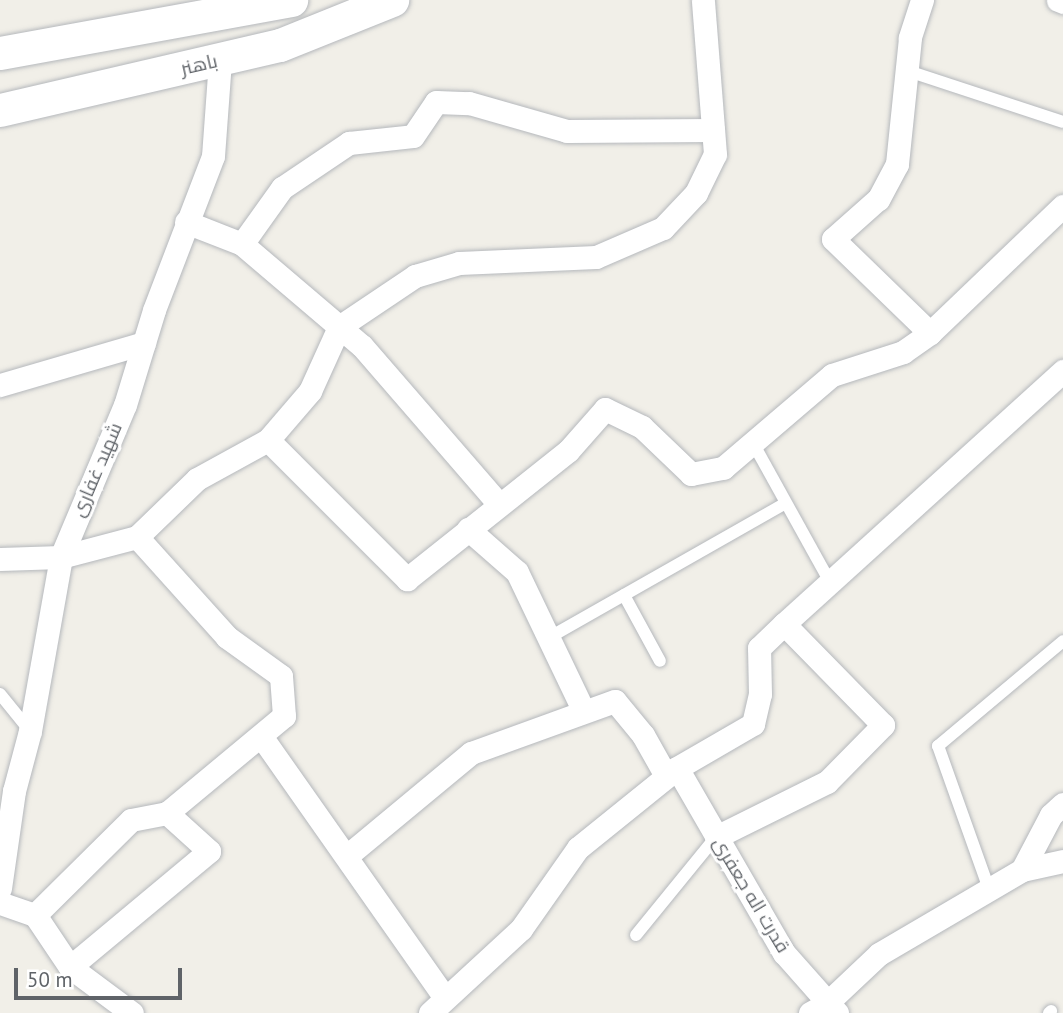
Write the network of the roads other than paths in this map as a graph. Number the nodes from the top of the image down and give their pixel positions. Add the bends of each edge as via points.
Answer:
1 (291, 0) edge
2 (392, 0) edge
3 (703, 0) edge
4 (922, 0) edge
5 (0, 53) edge
6 (220, 60) junction
7 (905, 70) junction
8 (0, 110) edge
9 (1063, 122) edge
10 (713, 130) junction
11 (1063, 206) edge
12 (186, 222) junction
13 (242, 244) junction
14 (339, 327) junction
15 (930, 333) junction
16 (144, 343) junction
17 (1063, 371) edge
18 (0, 385) edge
19 (268, 440) junction
20 (753, 443) junction
21 (498, 503) junction
22 (786, 503) junction
23 (468, 529) junction
24 (137, 537) junction
25 (61, 557) junction
26 (0, 559) edge
27 (830, 582) junction
28 (624, 595) junction
29 (784, 624) junction
30 (550, 638) junction
31 (1063, 641) edge
32 (660, 661) dead end
33 (0, 694) edge
34 (583, 710) junction
35 (30, 731) junction
36 (261, 736) junction
37 (671, 772) junction
38 (1063, 804) edge
39 (167, 813) junction
40 (716, 837) junction
41 (348, 855) junction
42 (1063, 861) edge
43 (1022, 870) junction
44 (0, 888) edge
45 (989, 889) junction
46 (0, 902) edge
47 (35, 915) junction
48 (636, 936) dead end
49 (70, 967) junction
50 (438, 1006) edge
51 (824, 1010) edge
52 (132, 1013) edge

1 - 5 main road
2 - 6 main road, باهنر via 280,46
3 - 10 street
4 - 7 street
6 - 8 main road, باهنر
6 - 12 street, شهید غفاری via 213,156
7 - 9 lane
7 - 15 street via 897,164 878,199 833,239
10 - 13 street via 567,131 469,103 436,102 413,135 349,144 282,188
10 - 14 street via 715,153 696,193 663,228 596,257 459,263 415,276
11 - 15 street
12 - 13 street
12 - 16 street, شهید غفاری
13 - 14 street
14 - 19 street via 310,391
14 - 21 street via 362,346
15 - 20 street via 903,352 832,376
16 - 18 street
16 - 25 street, شهید غفاری via 125,405
17 - 27 street
19 - 23 street via 407,579
19 - 24 street via 197,479
20 - 21 street via 723,468 691,474 642,427 605,409 568,451
20 - 22 lane
21 - 23 street
22 - 27 lane
22 - 28 lane
23 - 30 street via 517,572
24 - 25 street
24 - 36 street via 227,637 281,676 284,716
25 - 26 street
25 - 35 street, شهید غفاری
27 - 29 street
28 - 30 lane
28 - 32 lane
29 - 37 street via 759,648 760,694 753,724
29 - 40 street via 883,725 827,782
30 - 34 street
31 - 45 lane via 938,746
33 - 35 lane
34 - 37 street, قدرت اله جعفری via 615,701
34 - 41 street via 544,729 471,753
35 - 44 street, شهید غفاری via 14,791
36 - 39 street
36 - 41 street via 300,797
37 - 40 street, قدرت اله جعفری
37 - 50 street via 578,848 521,929
38 - 43 street via 1051,815
39 - 47 street via 131,820
39 - 49 street via 209,851
40 - 48 lane
40 - 51 street, قدرت اله جعفری via 784,953
41 - 50 street
42 - 43 street
43 - 45 street
45 - 51 street via 879,954
46 - 47 street
47 - 49 street
49 - 52 street

